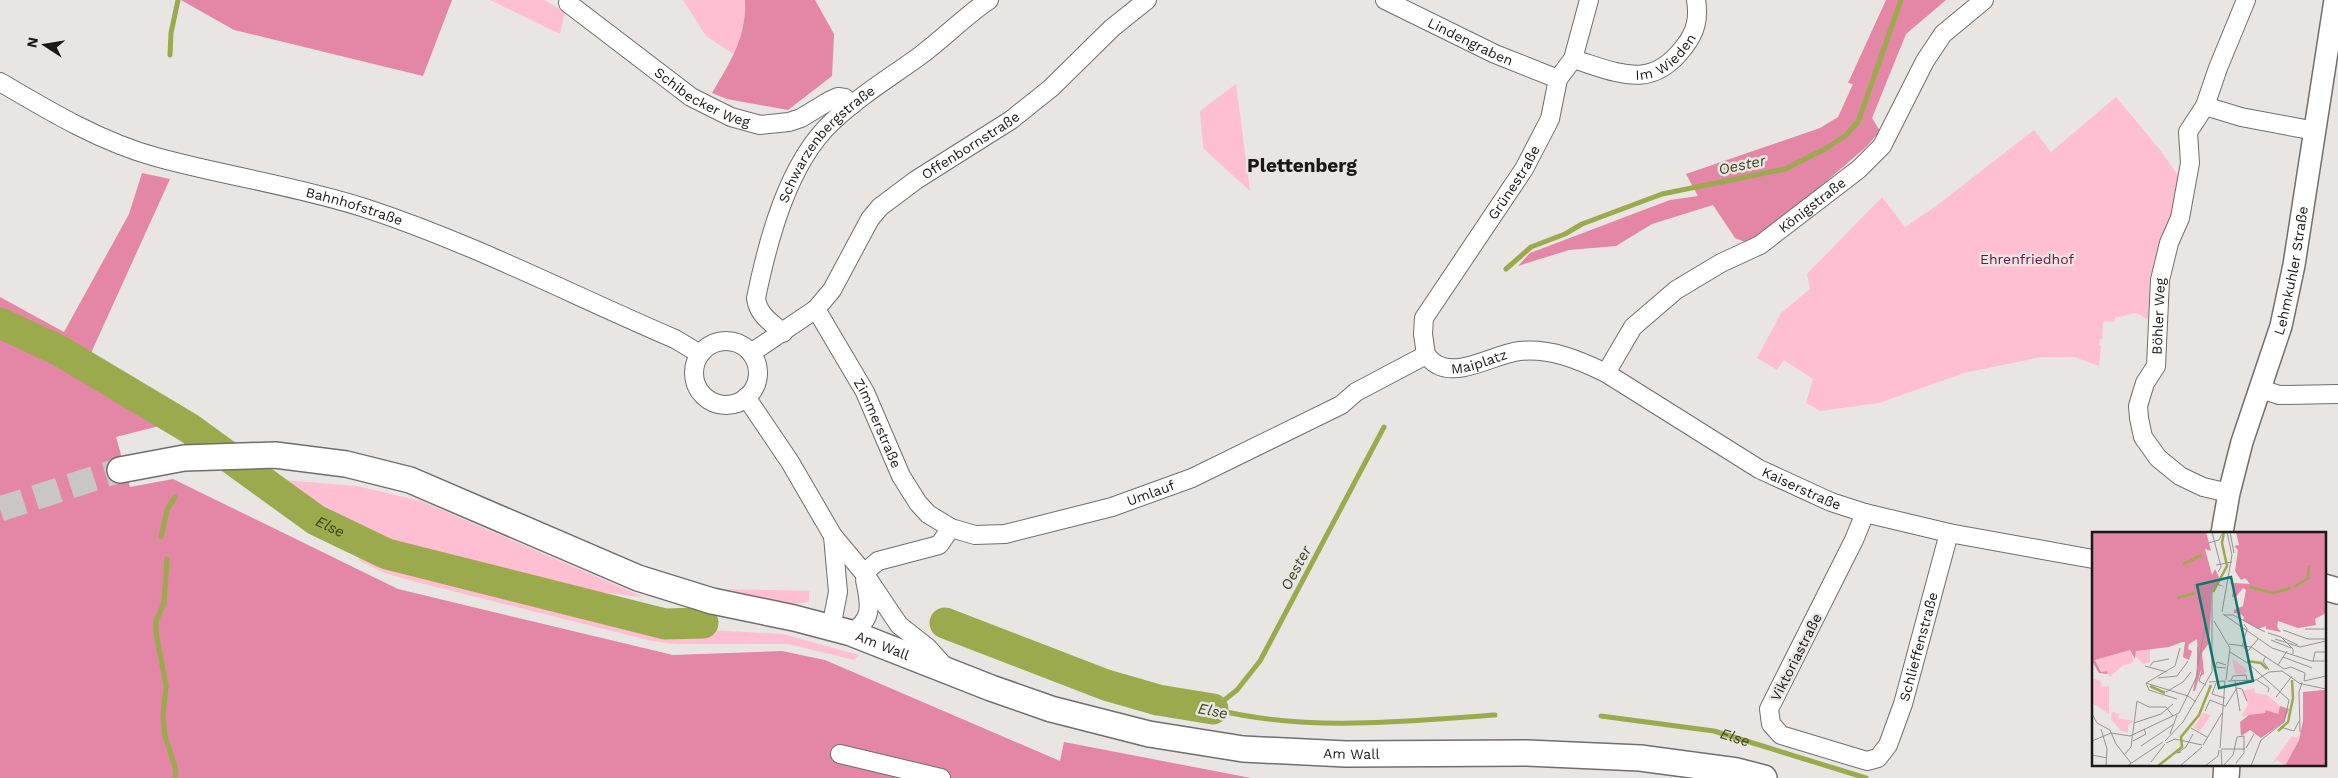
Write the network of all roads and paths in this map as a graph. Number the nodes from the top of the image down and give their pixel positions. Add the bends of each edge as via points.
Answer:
1 (989, 0) edge
2 (1147, 0) edge
3 (1385, 0) edge
4 (1589, 0) edge
5 (1696, 0) edge
6 (1984, 0) edge
7 (2246, 0) edge
8 (2336, 0) edge
9 (568, 3) dead end
10 (1573, 59) junction
11 (1558, 79) junction
12 (0, 82) edge
13 (852, 105) junction
14 (2205, 106) junction
15 (2315, 131) junction
16 (816, 309) junction
17 (783, 333) junction
18 (1535, 351) joint
19 (751, 353) junction
20 (700, 354) junction
21 (1426, 355) junction
22 (1606, 373) junction
23 (2261, 389) junction
24 (2338, 394) edge
25 (746, 397) junction
26 (120, 470) tunnel mouth
27 (2229, 493) junction
28 (1865, 513) junction
29 (950, 528) junction
30 (2222, 532) edge
31 (1949, 533) junction
32 (833, 536) junction
33 (2092, 560) edge
34 (864, 572) junction
35 (2326, 587) edge
36 (2338, 591) edge
37 (841, 630) junction
38 (949, 672) junction
39 (840, 754) dead end
40 (1878, 758) joint
41 (941, 778) edge
42 (1764, 778) edge

1 - 13 street, Schwarzenbergstraße
2 - 16 street, Offenbornstraße via 1011,120 916,180 880,207 870,219 832,290
3 - 11 street, Lindengraben via 1495,54
4 - 10 street, Grünestraße
5 - 10 street, Im Wieden via 1698,17 1692,37 1675,59 1658,72 1644,76 1617,72
6 - 22 street, Königstraße via 1943,34 1925,61 1882,146 1859,169 1760,245 1721,263 1676,290 1633,327
7 - 14 street, Böhler Weg
8 - 15 street, Lehmkuhler Straße
9 - 13 street, Schibecker Weg via 690,97 731,117 760,125 801,118 838,97 845,98
10 - 11 street, Grünestraße
11 - 21 street, Grünestraße via 1550,119 1524,169 1424,318
12 - 20 street, Bahnhofstraße via 57,116 115,143 155,157 365,208 482,252 675,339
13 - 17 street, Schwarzenbergstraße via 831,122 812,146 798,170 769,244 756,298 757,306 762,315
14 - 15 street via 2241,117
14 - 27 street, Böhler Weg via 2188,132 2188,178 2180,218 2169,243 2160,280 2156,366 2145,383 2138,406 2139,424 2148,446 2180,476 2203,487
15 - 23 street, Lehmkuhler Straße via 2281,326
16 - 17 street, Offenbornstraße
16 - 29 street, Zimmerstraße via 865,392 910,491 928,514
17 - 19 street, Offenbornstraße
18 - 21 street, Maiplatz via 1518,351 1451,369 1438,365
18 - 22 street, Kaiserstraße via 1566,357
19 - 20 street via 740,344 726,341 710,345
19 - 25 street via 758,374
20 - 25 street via 695,378 706,397 724,404
21 - 29 street, Umlauf via 1356,392 1341,405 1192,478 1083,516 1005,534 974,535
22 - 28 street, Kaiserstraße via 1759,469 1831,502
23 - 24 street via 2278,395
23 - 27 street, Lehmkuhler Straße via 2242,442
25 - 32 street, Am Wall via 790,462
26 - 37 main road via 184,458 275,455 346,464 410,480 638,578 712,601
27 - 30 street, Lehmkuhler Straße
28 - 31 street, Kaiserstraße
28 - 40 street, Viktoriastraße via 1769,709 1771,724 1780,734 1867,761
29 - 34 street via 939,545 878,561
31 - 33 street, Kaiserstraße
31 - 40 street, Schlieffenstraße via 1903,704 1888,745
32 - 34 street, Am Wall
32 - 37 street, Am Wall
34 - 37 street, Am Wall via 869,598 866,621
34 - 38 street, Am Wall via 899,625 928,648
35 - 36 main road
37 - 38 main road, Am Wall
38 - 42 main road, Am Wall via 1051,708 1149,734 1211,745 1346,754 1526,753 1640,758
39 - 41 street

